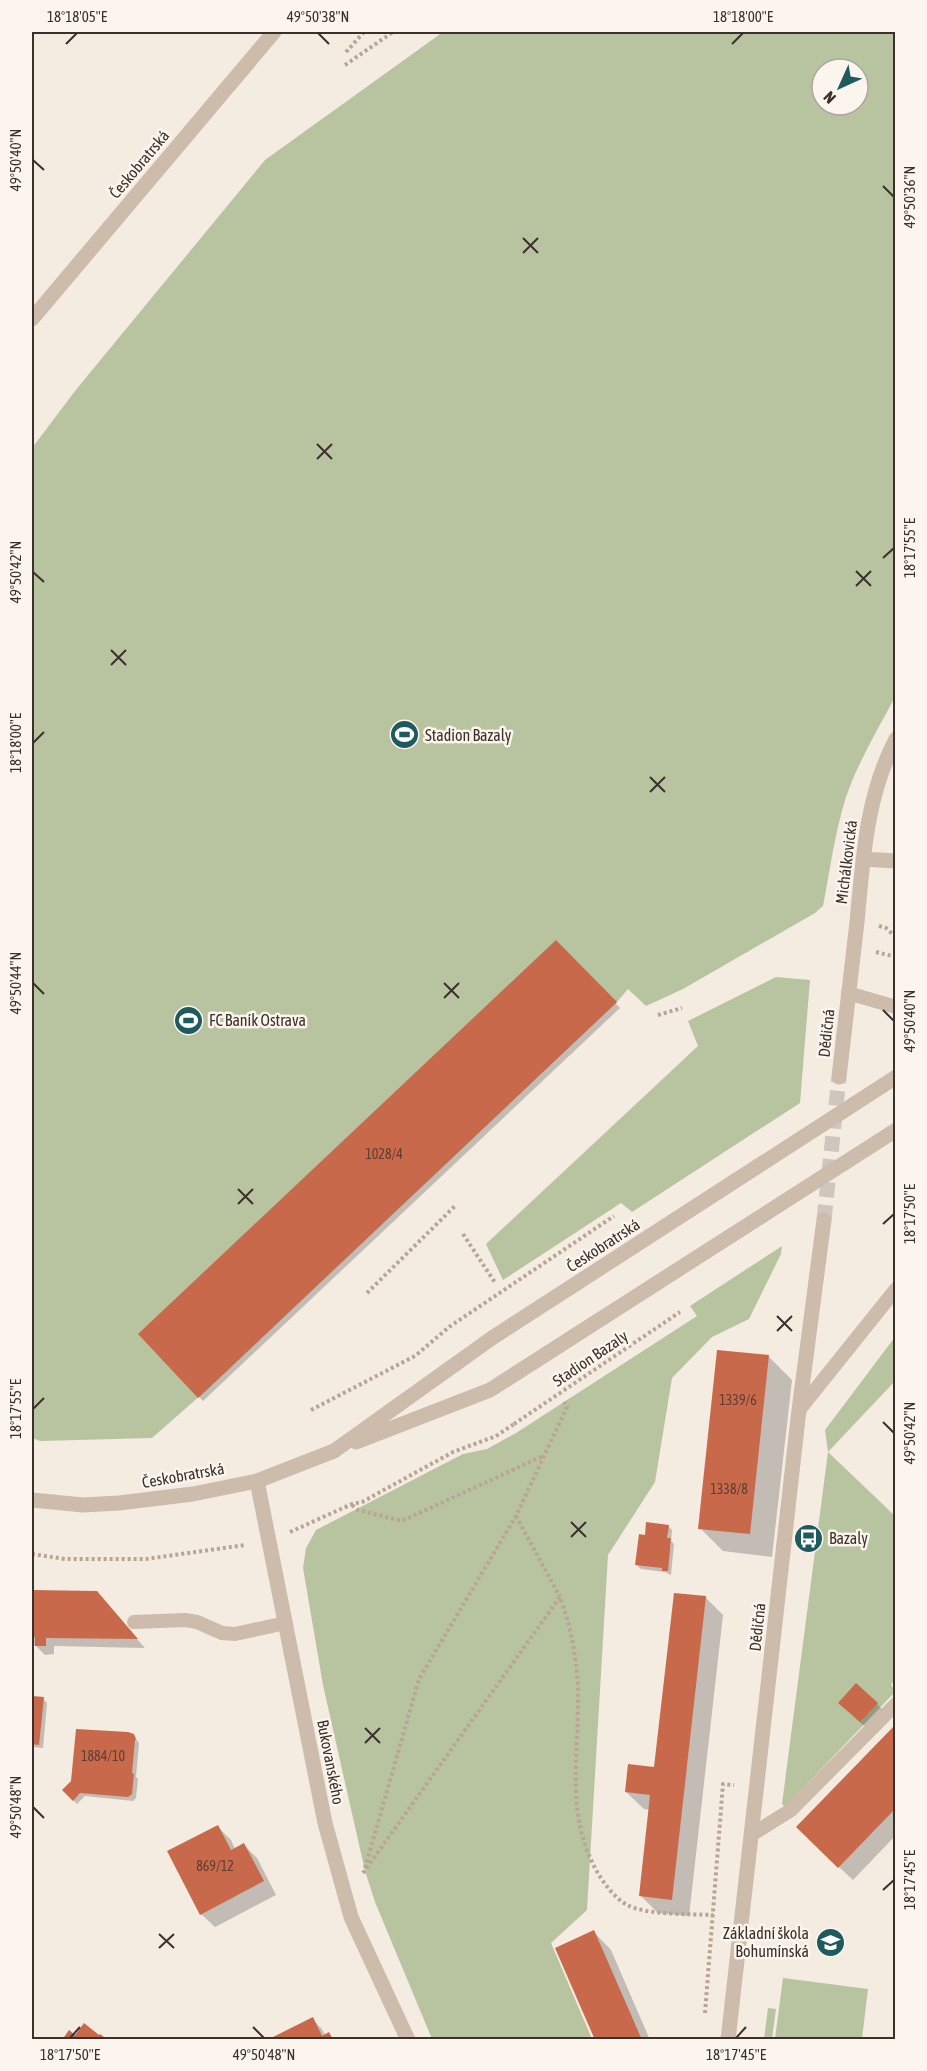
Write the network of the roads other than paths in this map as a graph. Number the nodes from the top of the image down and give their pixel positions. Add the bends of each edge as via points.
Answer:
1 (274, 32) edge
2 (32, 319) edge
3 (896, 739) edge
4 (863, 859) junction
5 (896, 861) edge
6 (848, 993) junction
7 (896, 1007) edge
8 (839, 1077) tunnel mouth
9 (896, 1077) edge
10 (896, 1130) edge
11 (824, 1220) tunnel mouth
12 (896, 1289) edge
13 (799, 1410) junction
14 (334, 1451) junction
15 (257, 1481) junction
16 (32, 1500) edge
17 (134, 1622) dead end
18 (286, 1623) junction
19 (896, 1704) edge
20 (751, 1835) junction
21 (408, 2040) edge
22 (728, 2040) edge

1 - 2 street, Českobratrská
3 - 4 street, Michálkovická via 872,800
4 - 5 street
4 - 6 street, Michálkovická
6 - 7 lane
6 - 8 street, Dědičná
9 - 14 street, Českobratrská, bridge via 492,1338
10 - 14 street, Českobratrská, bridge via 490,1390
11 - 13 street, Dědičná
12 - 13 lane
13 - 20 street, Dědičná
14 - 15 street, Českobratrská
15 - 16 street, Českobratrská via 119,1503 83,1505
15 - 18 street, Bukovanského
17 - 18 lane via 185,1620 235,1634
18 - 21 street, Bukovanského via 325,1823 351,1917
19 - 20 lane via 791,1810
20 - 22 street, Dědičná

